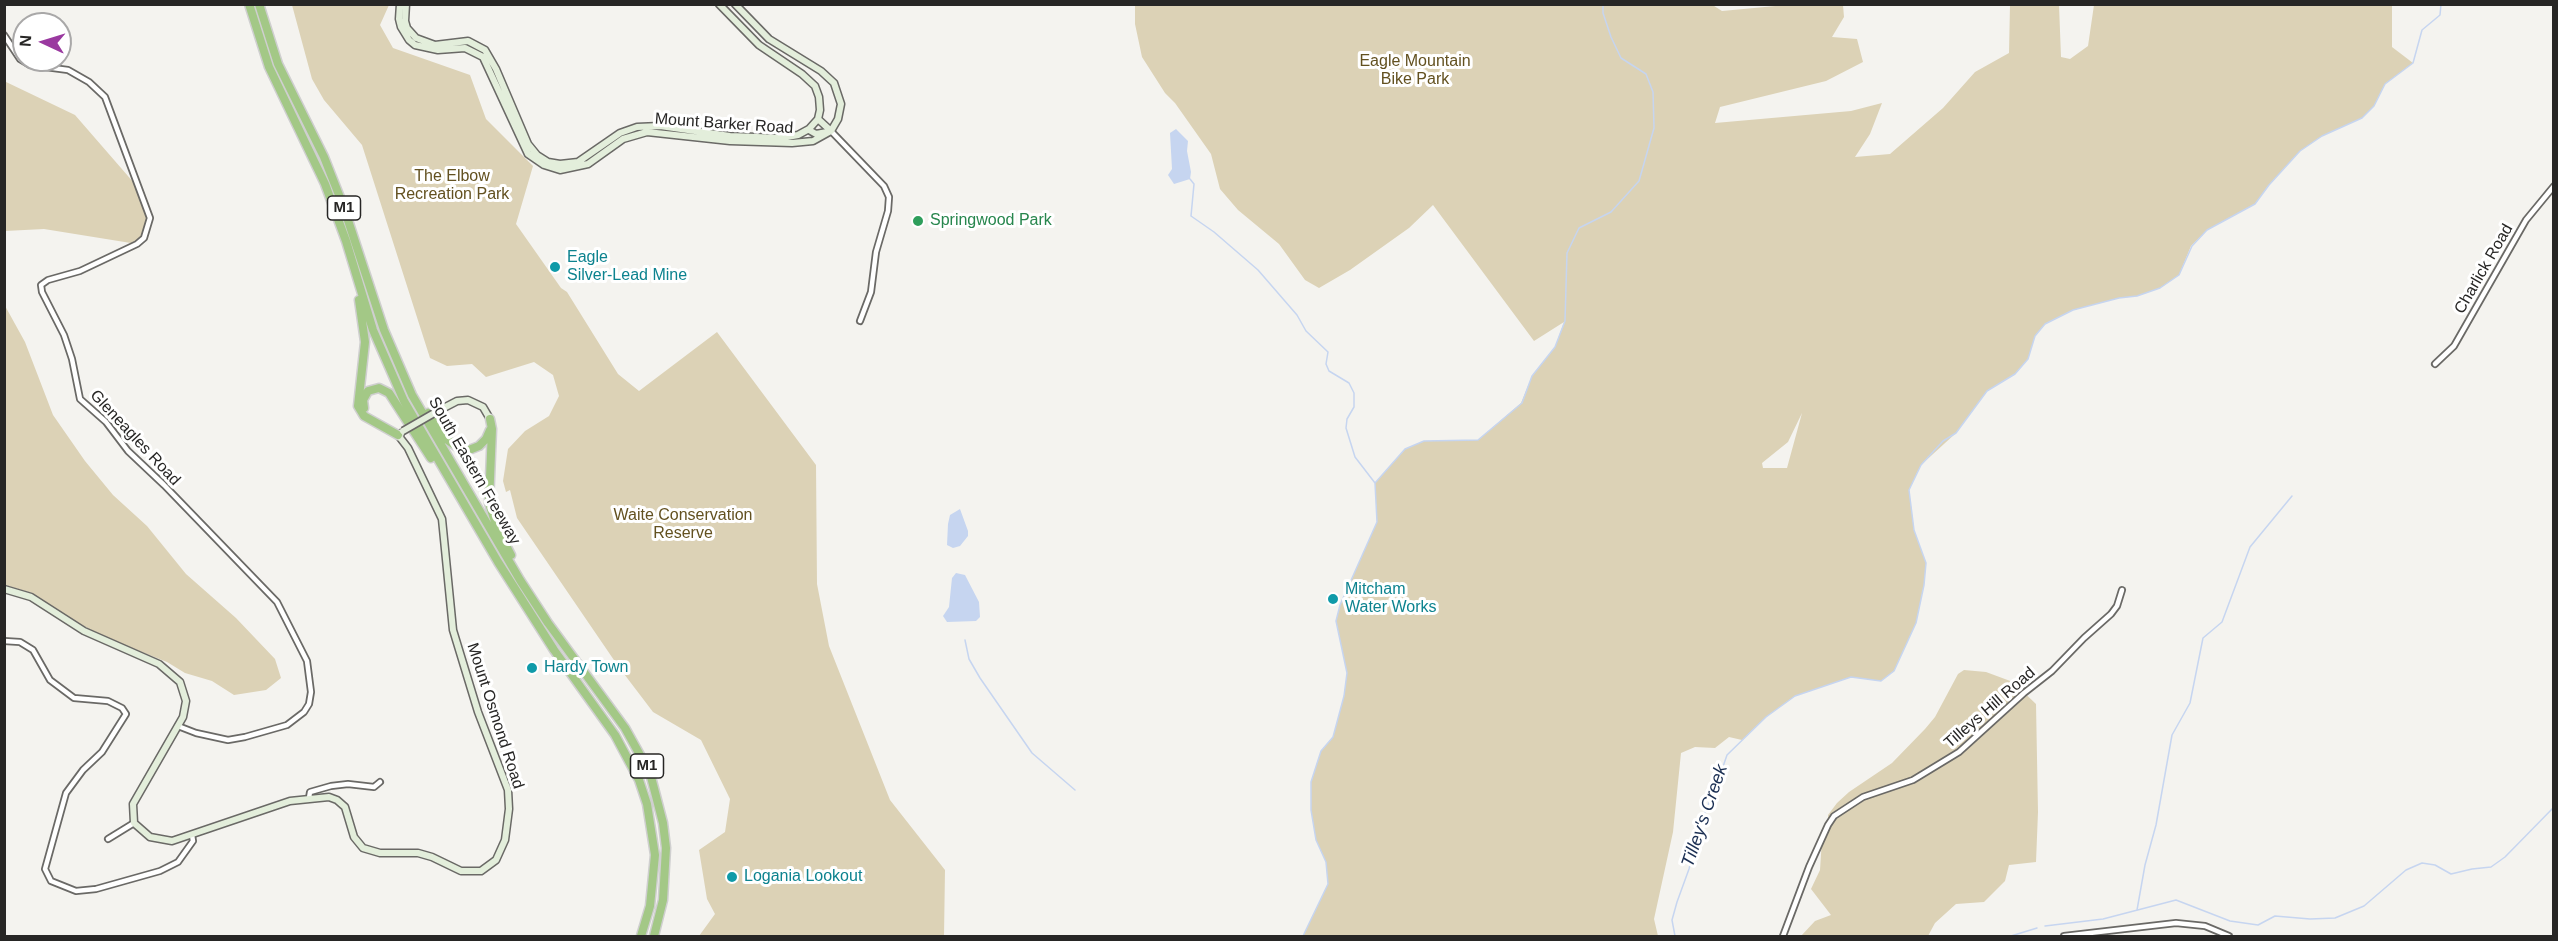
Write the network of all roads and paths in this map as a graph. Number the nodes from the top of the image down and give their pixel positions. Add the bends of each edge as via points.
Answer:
1 (243, 4) edge
2 (249, 4) edge
3 (259, 4) edge
4 (400, 4) edge
5 (406, 4) edge
6 (719, 4) edge
7 (735, 4) edge
8 (4, 35) edge
9 (269, 67) junction
10 (818, 119) junction
11 (809, 130) junction
12 (831, 131) junction
13 (2553, 186) edge
14 (334, 208) junction
15 (380, 319) junction
16 (860, 321) dead end
17 (2435, 364) dead end
18 (490, 419) junction
19 (401, 433) junction
20 (451, 484) junction
21 (4, 589) edge
22 (2122, 590) dead end
23 (548, 623) junction
24 (4, 641) edge
25 (178, 726) junction
26 (380, 782) dead end
27 (309, 798) junction
28 (135, 823) junction
29 (192, 835) junction
30 (108, 839) dead end
31 (641, 936) edge
32 (654, 936) edge
33 (1783, 936) edge
34 (2064, 936) edge
35 (2229, 936) edge

1 - 9 highway via 253,38
2 - 9 highway, South Eastern Freeway / M1
3 - 15 highway, South Eastern Freeway / M1 via 278,64 343,205
4 - 12 main road, Mount Barker Road via 401,27 415,45 438,50 465,48 483,57 521,143 535,161 551,168 571,169 588,164 623,139 647,132 792,144 817,140
5 - 11 main road, Mount Barker Road via 407,28 416,38 435,45 468,41 488,53 528,144 548,162 578,162 620,133 646,126 775,138
6 - 10 main road, Mount Barker Road via 767,52 811,81 820,101
7 - 12 main road via 769,39 834,83 841,104
8 - 25 street, Gleneagles Road via 20,59 30,65 68,70 105,97 150,218 144,238 137,244 41,285 64,335 80,399 277,602 307,661 309,704 287,725 228,740
9 - 14 highway, South Eastern Freeway / M1
10 - 11 main road, Mount Barker Road
10 - 12 main road
11 - 12 main road via 816,134
12 - 16 street via 884,186 889,197 871,292
13 - 17 street, Charlick Road via 2526,220 2454,346
14 - 19 highway via 364,327 358,406 364,416
14 - 20 highway, South Eastern Freeway / M1 via 384,356 404,401
15 - 18 highway via 425,408 452,445 466,450 479,446 488,436
15 - 23 highway, South Eastern Freeway / M1 via 412,395
18 - 19 main road, bridge via 483,406 468,400 457,401
18 - 23 highway via 492,515
19 - 20 highway via 365,410 363,400 368,391 379,388 389,393
19 - 27 main road, Mount Osmond Road via 442,519 453,630 478,712 508,790 505,840 491,866 481,871 461,871 425,854 380,853 363,848 354,837 340,803 329,797
20 - 31 highway, South Eastern Freeway / M1 via 545,636 615,735 639,780 655,855 650,906
21 - 25 main road via 31,597 84,631 167,669 185,694
22 - 33 street, Tilleys Hill Road via 2111,615 1959,752 1913,780 1863,797 1834,816 1809,867
23 - 32 highway, South Eastern Freeway / M1 via 625,728 650,773 662,814 666,848 663,900
24 - 29 street via 20,642 33,650 50,680 74,698 108,701 126,714 102,752 66,793 45,869 51,881 76,891 160,871 178,862 193,840
25 - 28 main road via 137,794 132,812
26 - 27 street via 374,787 331,786 310,792
27 - 29 main road, Mount Osmond Road
28 - 29 main road, Mount Osmond Road via 150,837 162,840
28 - 30 street
34 - 35 street via 2176,923 2205,926

